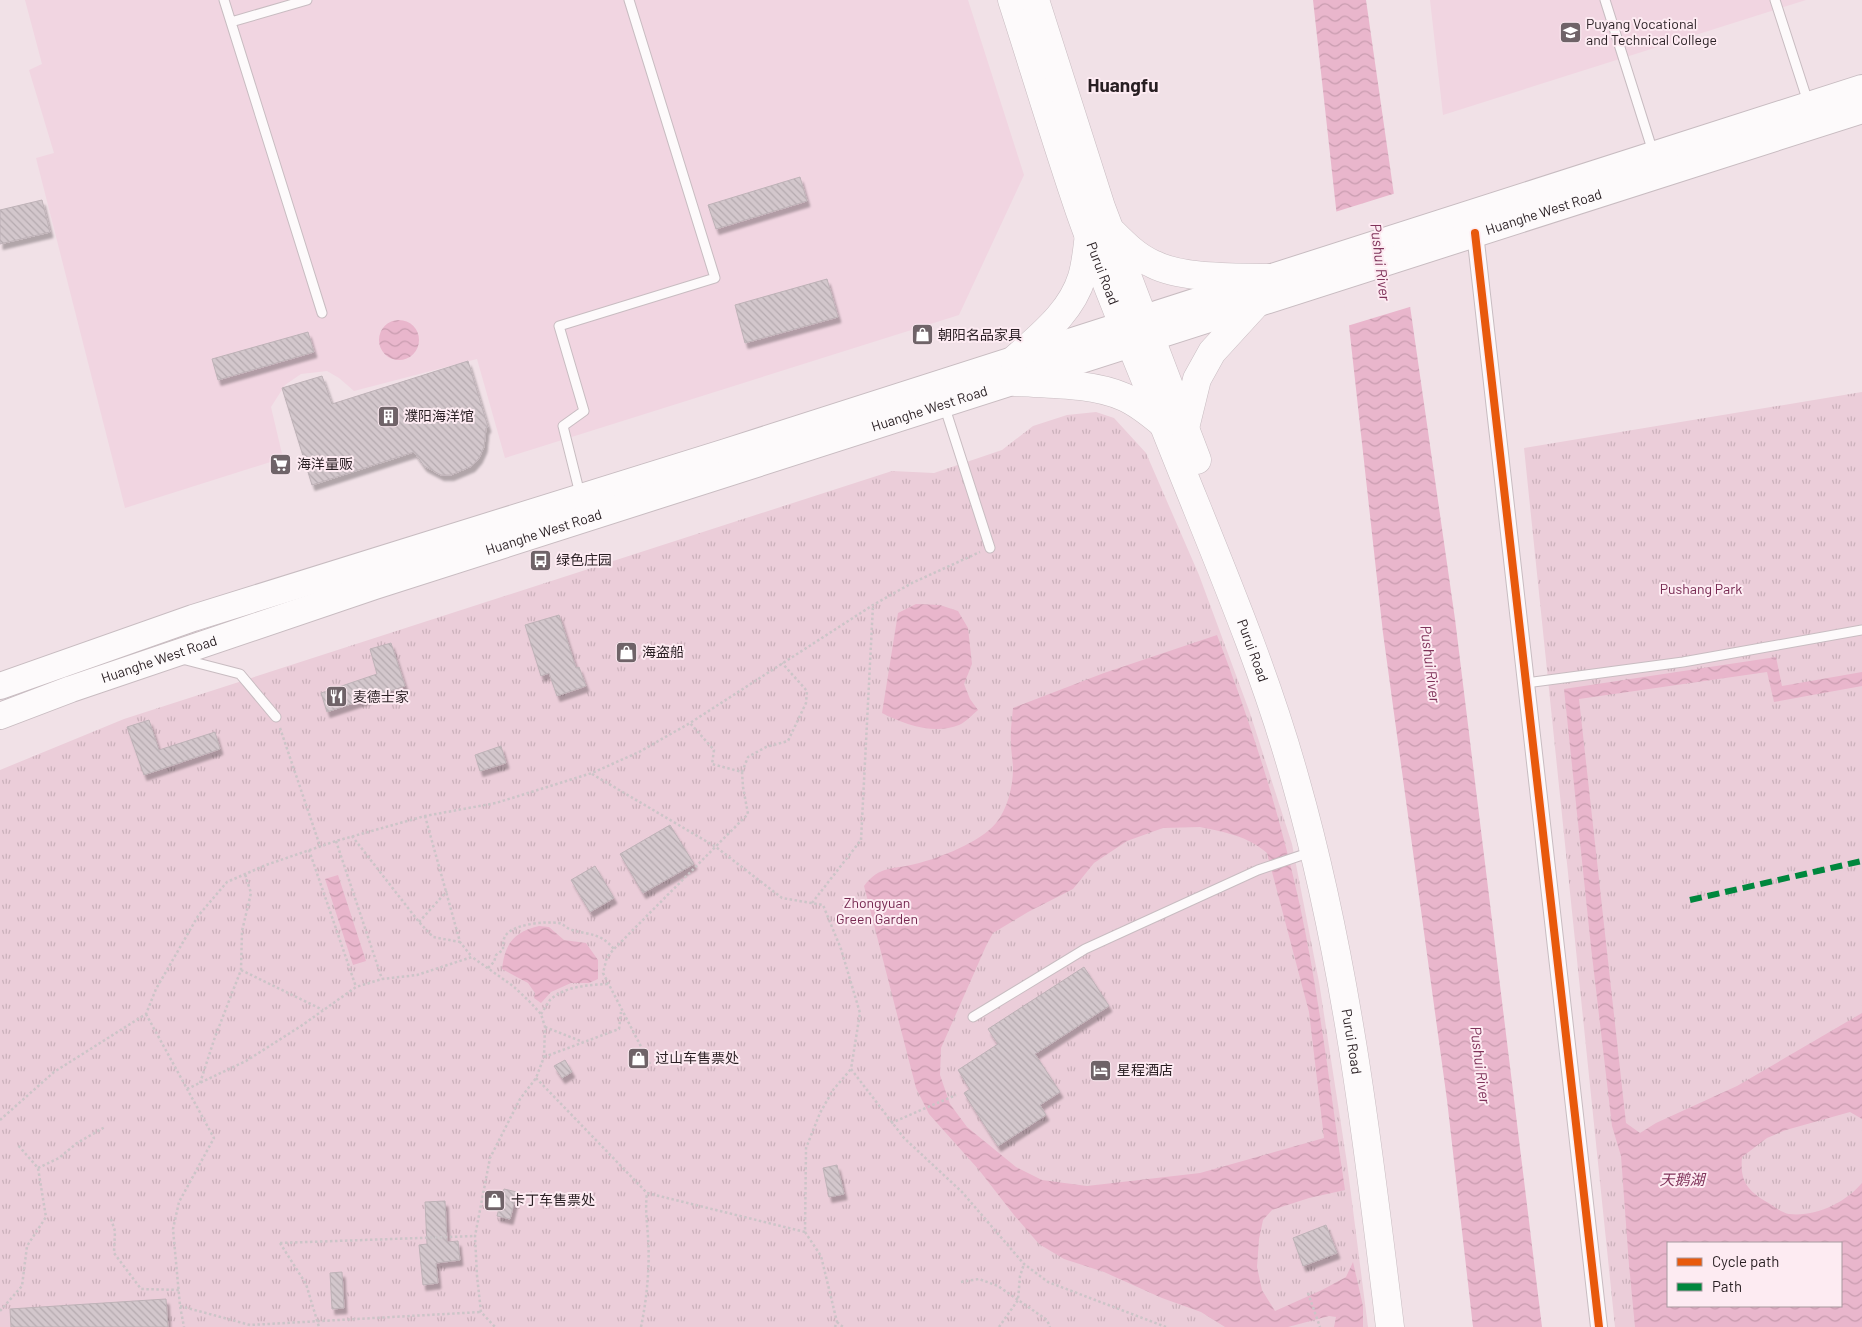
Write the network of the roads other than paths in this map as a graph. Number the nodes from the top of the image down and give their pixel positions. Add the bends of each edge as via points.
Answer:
1 (224, 0) edge
2 (307, 0) edge
3 (629, 0) edge
4 (1012, 0) edge
5 (1034, 0) edge
6 (1605, 0) edge
7 (1775, 0) edge
8 (231, 22) junction
9 (1862, 88) edge
10 (1809, 105) junction
11 (1862, 110) edge
12 (1653, 154) junction
13 (1099, 232) junction
14 (1475, 233) junction
15 (1434, 236) junction
16 (1322, 272) junction
17 (1269, 278) junction
18 (1255, 305) junction
19 (322, 313) dead end
20 (1138, 332) junction
21 (1014, 371) junction
22 (944, 405) junction
23 (1174, 425) junction
24 (581, 497) junction
25 (990, 548) road end
26 (1862, 630) edge
27 (170, 656) junction
28 (1526, 683) junction
29 (0, 686) edge
30 (0, 716) edge
31 (276, 717) road end
32 (1314, 851) junction
33 (973, 1017) dead end
34 (1390, 1327) edge
35 (1407, 1327) edge
36 (1599, 1327) edge

1 - 8 lane
2 - 8 lane
3 - 24 lane via 715,278 558,326 584,411 563,426
4 - 13 highway, Purui Road
5 - 13 highway, Purui Road
6 - 12 lane
7 - 10 lane
8 - 19 lane
9 - 10 main road, Huanghe West Road
10 - 12 main road, Huanghe West Road
11 - 14 main road, Huanghe West Road
12 - 15 main road, Huanghe West Road
13 - 17 highway via 1153,265 1177,272
13 - 20 highway, Purui Road
13 - 21 highway via 1071,303
14 - 15 main road, Huanghe West Road
14 - 28 street
15 - 16 main road, Huanghe West Road
16 - 17 main road, Huanghe West Road
16 - 18 main road, Huanghe West Road
17 - 20 main road, Huanghe West Road
18 - 20 main road, Huanghe West Road
18 - 23 highway via 1212,352
20 - 21 main road, Huanghe West Road
20 - 23 highway, Purui Road
21 - 22 main road, Huanghe West Road
21 - 23 highway via 1123,396
21 - 24 main road, Huanghe West Road
22 - 25 lane
22 - 27 main road, Huanghe West Road via 375,586
23 - 32 highway, Purui Road via 1271,700
23 - 35 highway, Purui Road via 1287,694 1331,847 1365,1012
24 - 29 main road, Huanghe West Road via 193,618
26 - 28 lane via 1683,662
27 - 30 main road, Huanghe West Road
27 - 31 lane via 240,674
28 - 36 street
32 - 33 lane via 1258,870 1085,949
32 - 34 highway, Purui Road via 1348,1014

